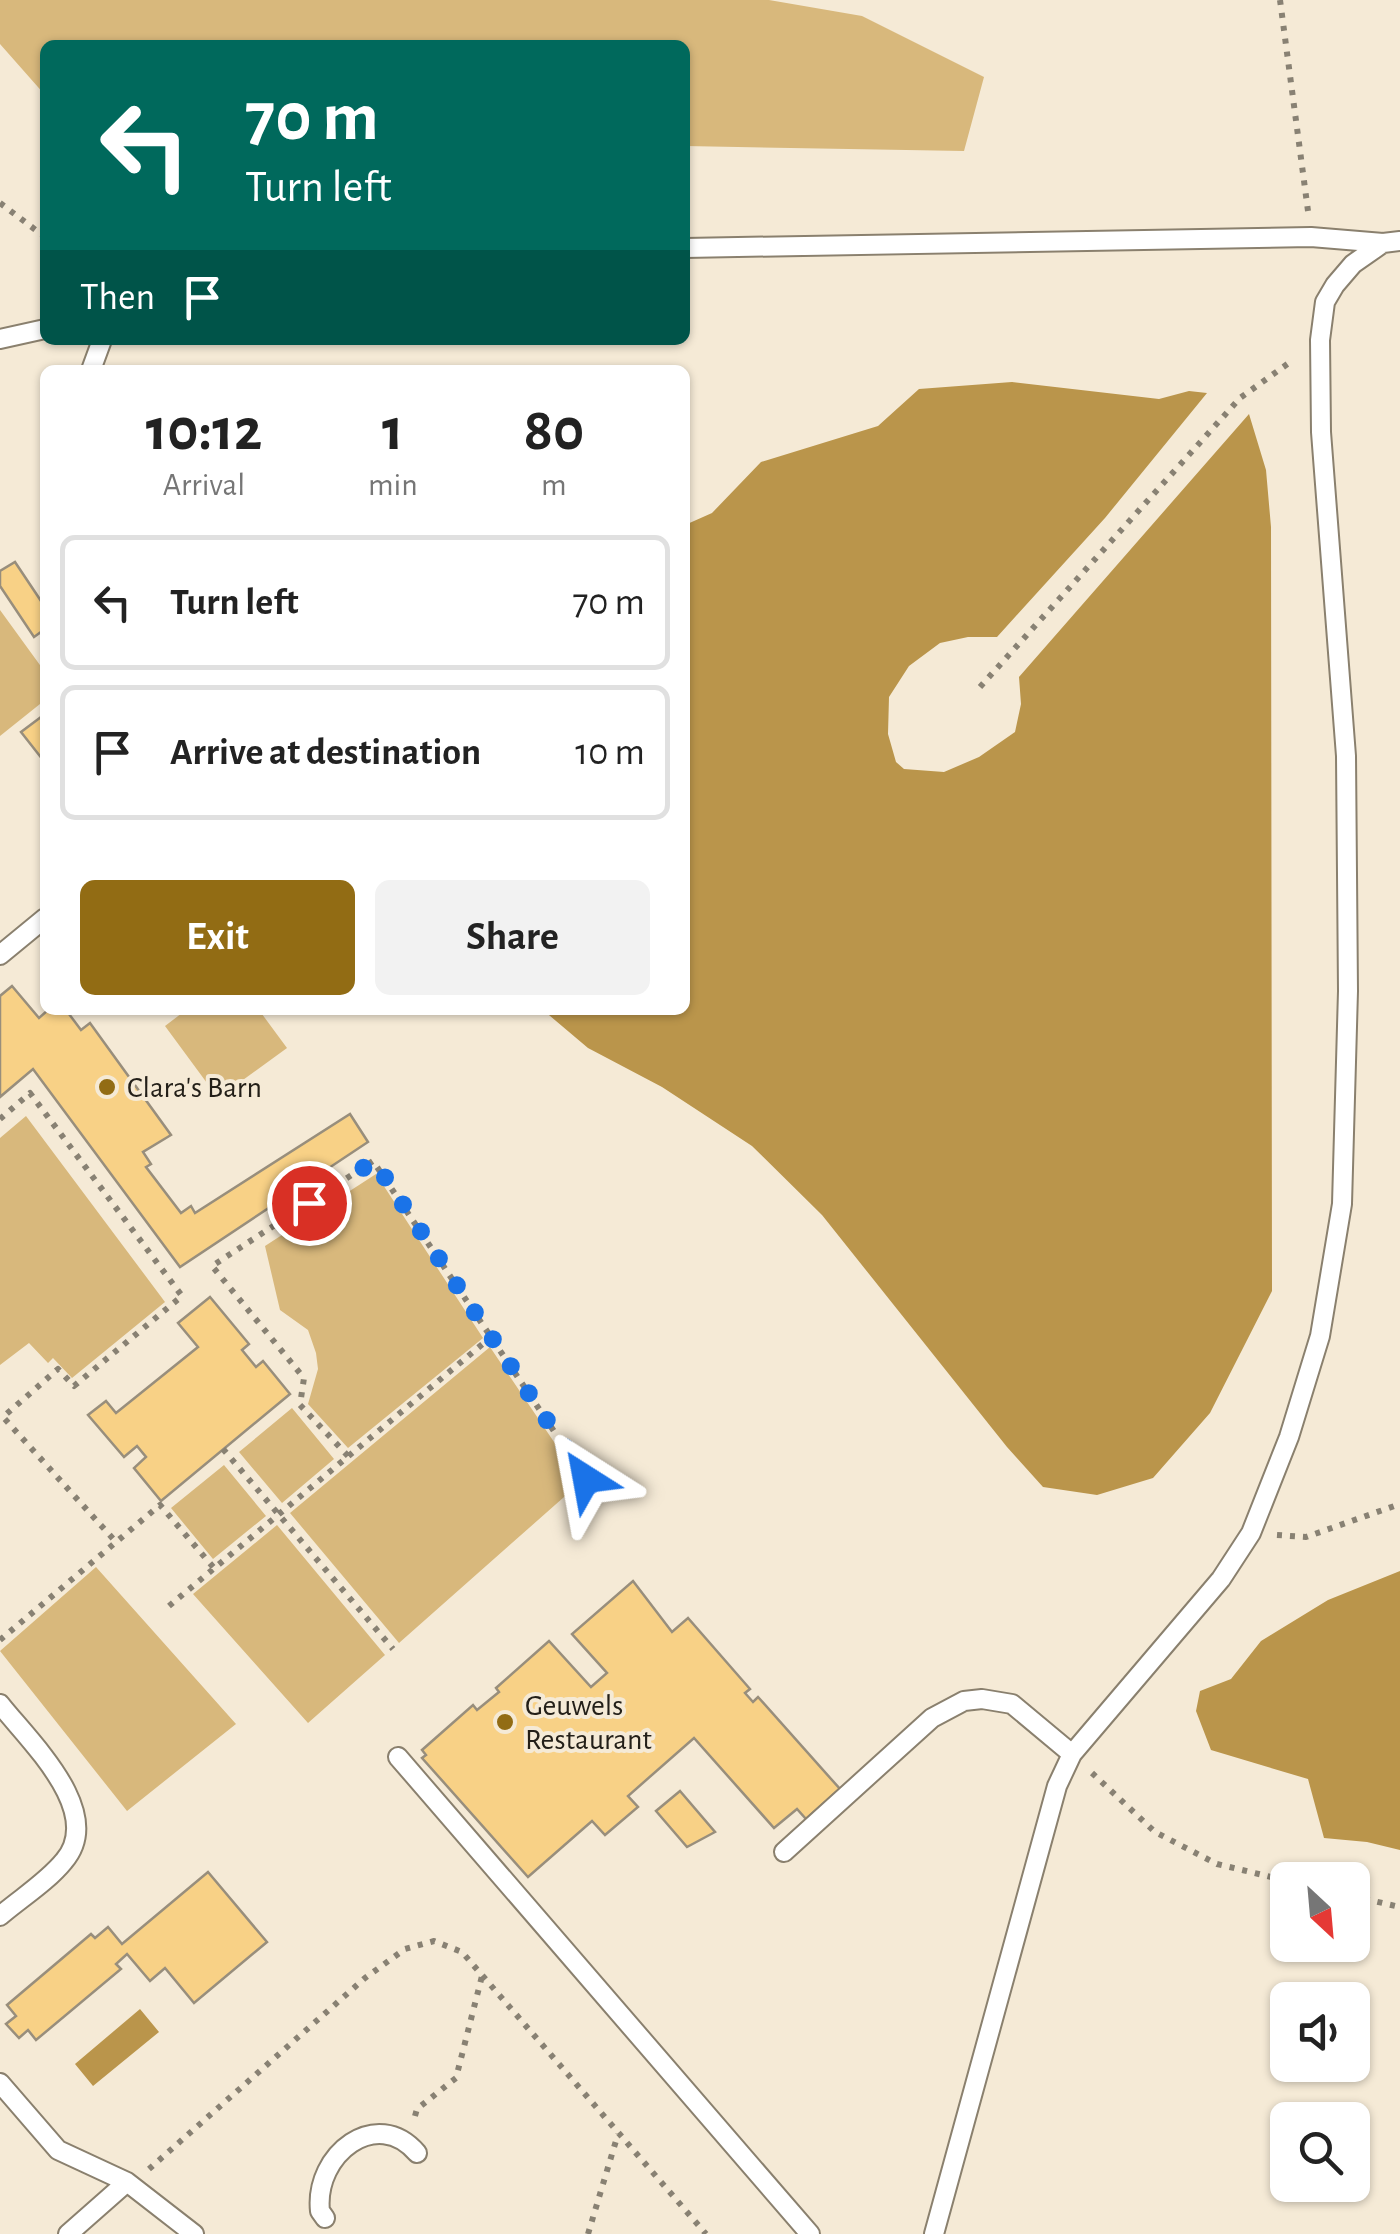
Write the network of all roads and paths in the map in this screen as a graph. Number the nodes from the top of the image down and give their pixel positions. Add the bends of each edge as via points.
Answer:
1 (1280, 0) edge
2 (0, 203) edge
3 (40, 233) edge
4 (1311, 238) junction
5 (1392, 242) edge
6 (690, 248) edge
7 (40, 330) edge
8 (0, 339) edge
9 (1320, 340) junction
10 (980, 688) dead end
11 (40, 922) edge
12 (0, 955) edge
13 (0, 1119) edge
14 (491, 1337) junction
15 (223, 1449) dead end
16 (348, 1456) junction
17 (586, 1479) dead end
18 (1400, 1504) edge
19 (279, 1514) junction
20 (1252, 1533) junction
21 (116, 1542) junction
22 (214, 1568) junction
23 (169, 1606) dead end
24 (0, 1640) edge
25 (392, 1648) dead end
26 (0, 1704) edge
27 (1072, 1754) junction
28 (398, 1757) dead end
29 (784, 1852) dead end
30 (1270, 1877) edge
31 (1370, 1900) edge
32 (1400, 1906) edge
33 (0, 1916) edge
34 (482, 1976) junction
35 (0, 2083) edge
36 (417, 2110) dead end
37 (619, 2133) junction
38 (417, 2154) dead end
39 (127, 2182) junction
40 (325, 2218) dead end
41 (68, 2234) edge
42 (194, 2234) edge
43 (588, 2234) edge
44 (706, 2234) edge
45 (810, 2234) edge
46 (934, 2234) edge

1 - 4 path
2 - 3 path
4 - 5 lane
4 - 6 lane
5 - 9 lane via 1353,264 1335,284 1325,302
7 - 8 lane
9 - 10 path via 1240,398
9 - 20 lane via 1346,756 1342,1204 1320,1336
11 - 12 lane
13 - 21 path via 30,1093 182,1296 74,1386 58,1369 4,1417
14 - 16 path
14 - 16 path via 374,1161 212,1266 304,1378 300,1405
14 - 17 path
15 - 19 path
16 - 19 path
18 - 20 path via 1306,1537
19 - 22 path
19 - 25 path
20 - 27 lane
21 - 22 path via 160,1505
21 - 24 path
22 - 23 path
26 - 33 lane via 68,1789 78,1833 64,1861
27 - 29 lane via 1012,1704 964,1701 932,1718
27 - 30 path via 1155,1832 1217,1864
27 - 46 lane via 1057,1786
28 - 45 lane
31 - 32 path
34 - 36 path via 456,2078
34 - 37 path
34 - 39 path via 462,1952 434,1941 405,1949
35 - 39 lane via 58,2150
37 - 43 path
37 - 44 path
38 - 40 lane via 406,2140 389,2136 371,2136 340,2151 321,2179
39 - 41 lane
39 - 42 lane

